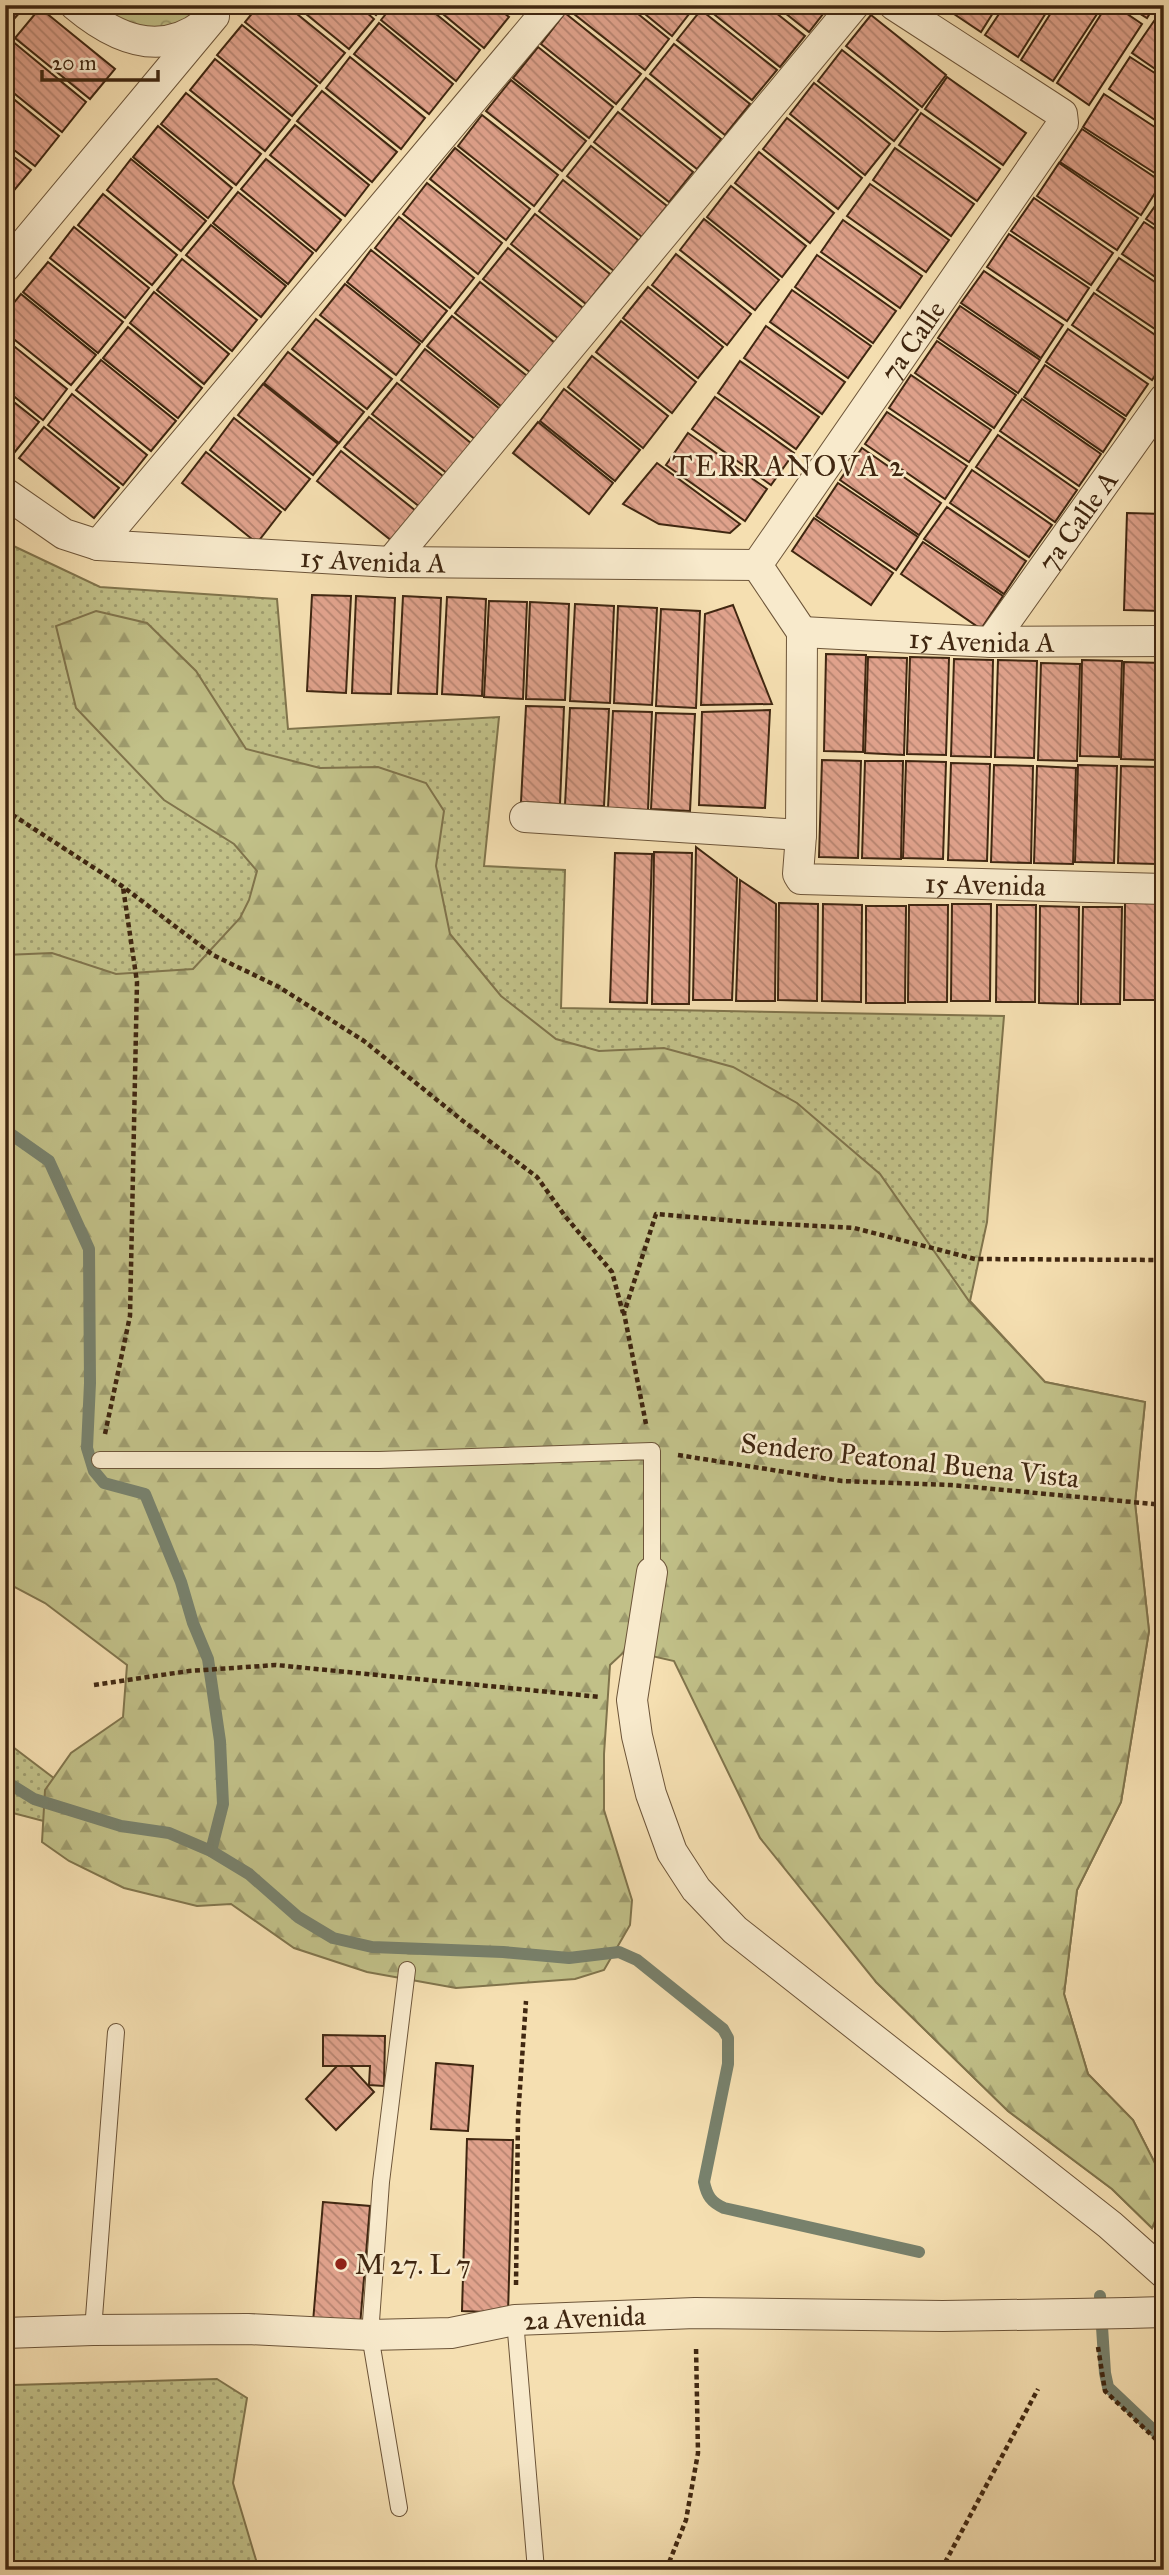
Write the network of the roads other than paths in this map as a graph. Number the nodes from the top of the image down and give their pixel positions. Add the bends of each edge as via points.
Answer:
1 (75, 5) edge
2 (552, 5) edge
3 (854, 5) edge
4 (894, 5) edge
5 (220, 11) edge
6 (5, 267) edge
7 (1164, 399) edge
8 (5, 493) edge
9 (98, 545) junction
10 (391, 562) junction
11 (757, 565) junction
12 (802, 632) junction
13 (1164, 641) edge
14 (991, 642) junction
15 (524, 817) dead end
16 (801, 835) junction
17 (1164, 889) edge
18 (100, 1460) road end
19 (652, 1572) joint
20 (407, 1970) dead end
21 (116, 2032) dead end
22 (1164, 2273) edge
23 (1164, 2312) edge
24 (515, 2320) junction
25 (93, 2330) junction
26 (5, 2333) edge
27 (370, 2335) junction
28 (399, 2508) dead end
29 (536, 2570) edge

1 - 5 street via 114,33 154,42 181,37
2 - 9 street
3 - 10 street
4 - 11 street, 7a Calle via 1062,114 1063,123
5 - 6 street
7 - 14 street, 7a Calle A
8 - 9 street, 15 Avenida A via 64,534
9 - 10 street, 15 Avenida A
10 - 11 street, 15 Avenida A
11 - 12 street
12 - 14 street, 15 Avenida A
12 - 16 street
13 - 14 street, 15 Avenida A
15 - 16 street
16 - 17 street, 15 Avenida via 798,874 806,881
18 - 19 lane via 379,1460 652,1451
19 - 22 street via 632,1700 651,1794 672,1852 696,1889 736,1930 1111,2225
20 - 27 lane via 381,2182
21 - 25 lane
23 - 24 street, 2a Avenida, bridge via 695,2314
24 - 27 street, 2a Avenida via 451,2333
24 - 29 lane
25 - 26 street, 2a Avenida
25 - 27 street, 2a Avenida via 248,2329
27 - 28 lane

